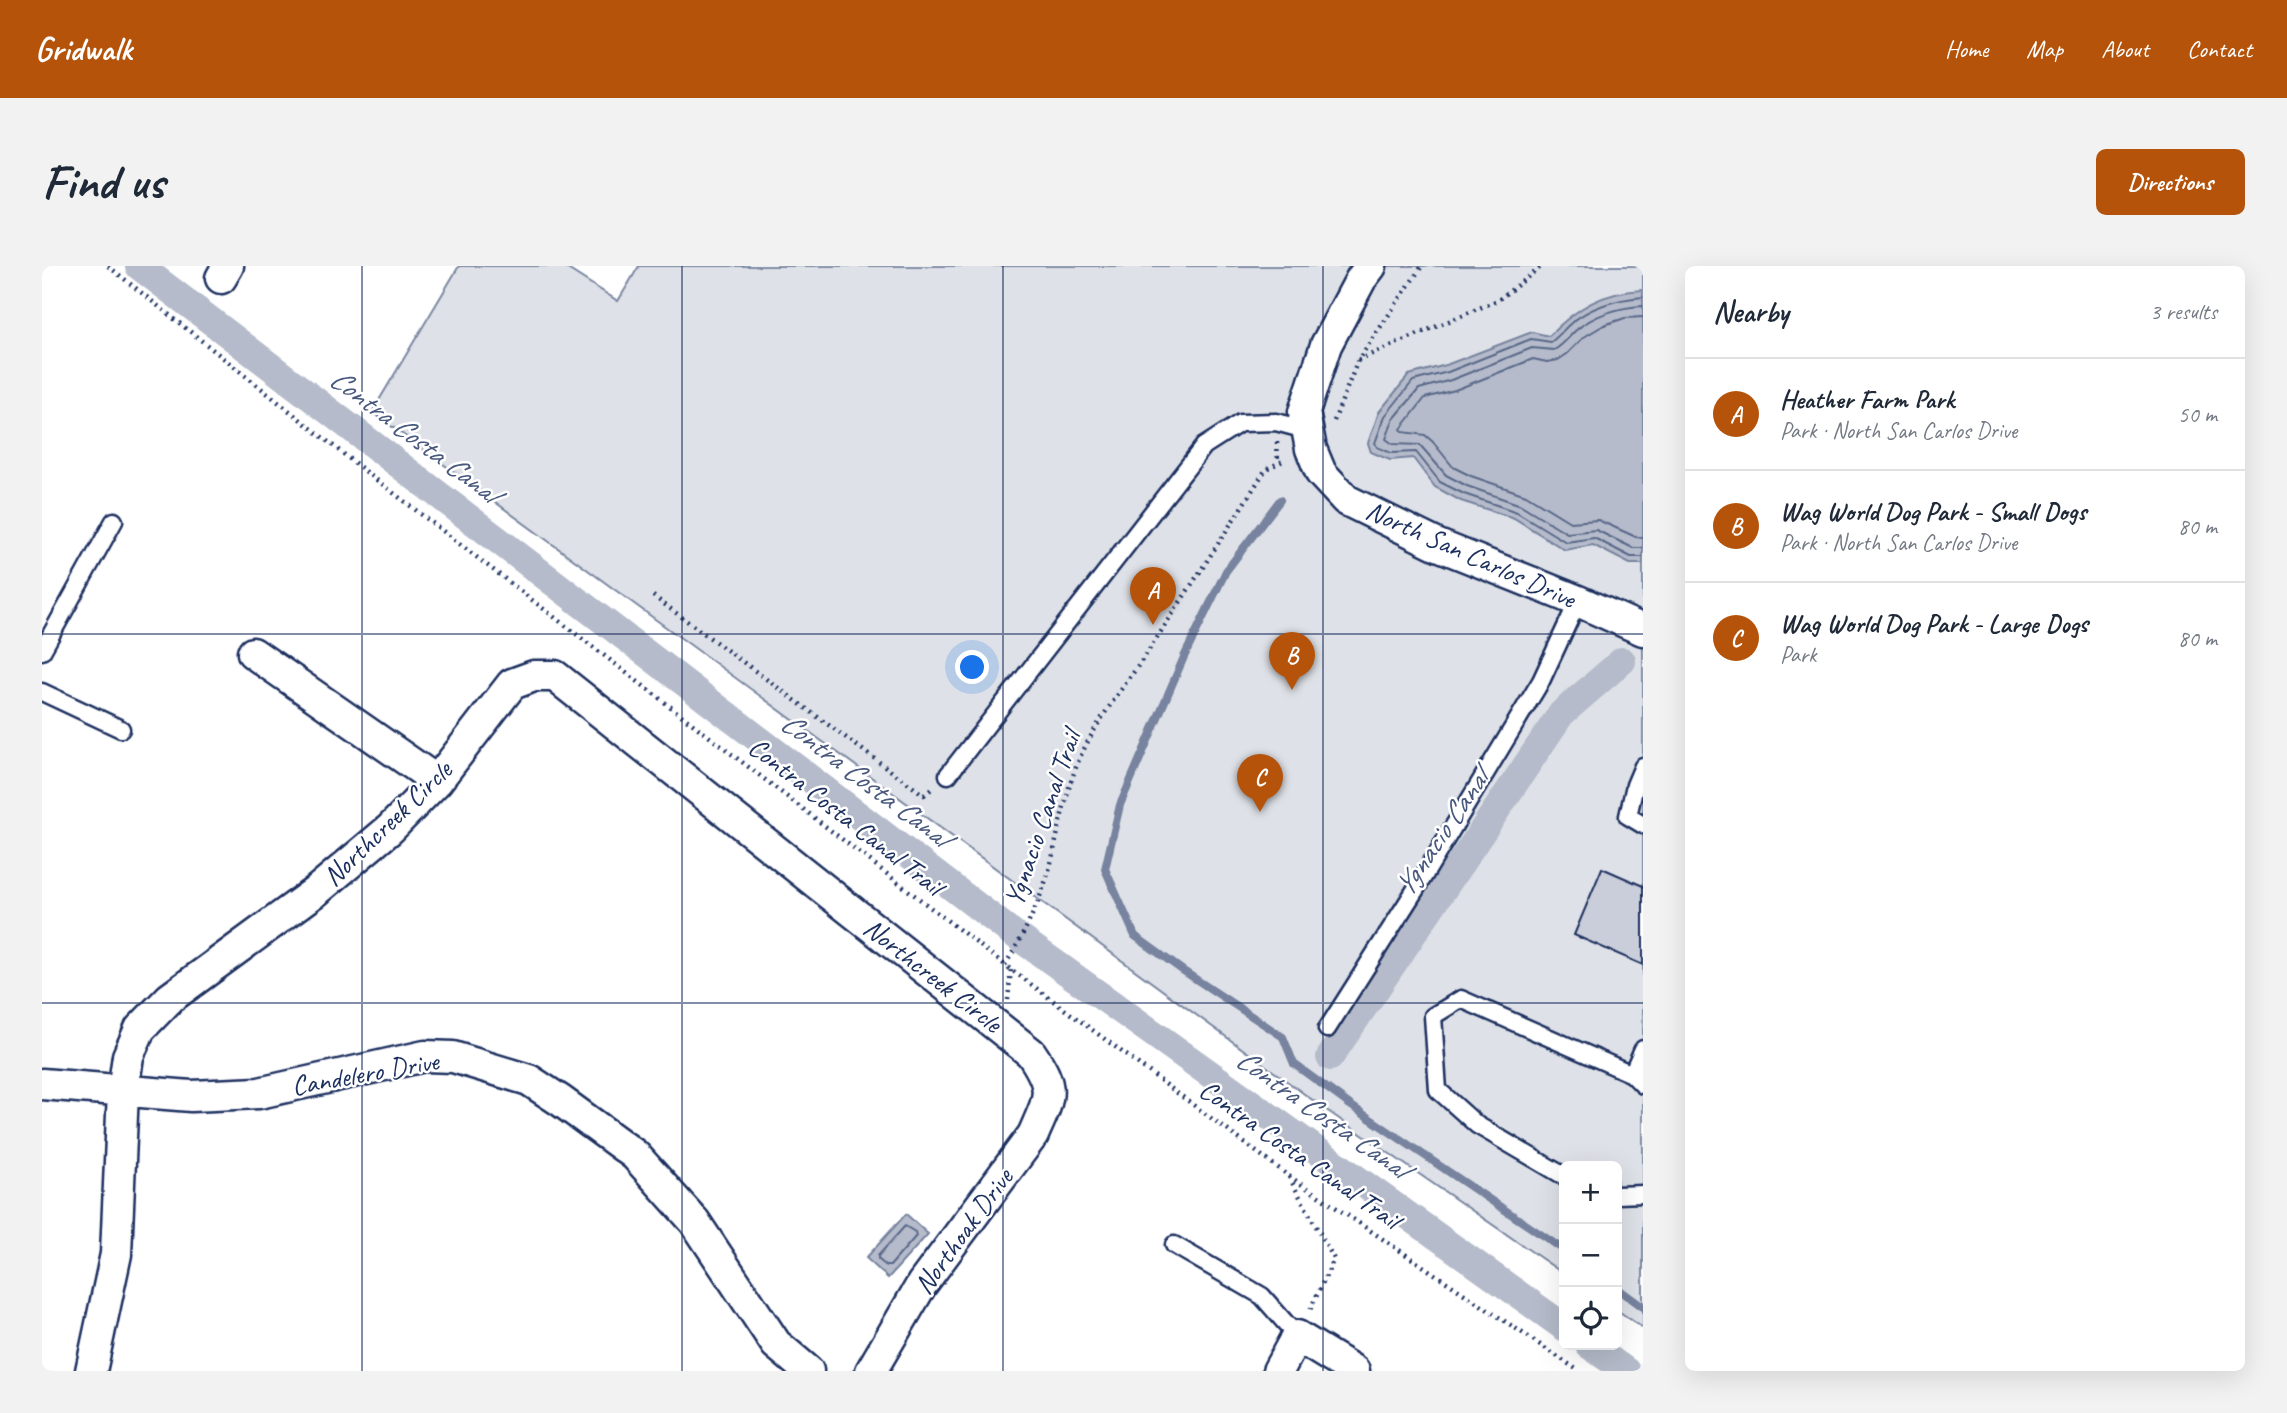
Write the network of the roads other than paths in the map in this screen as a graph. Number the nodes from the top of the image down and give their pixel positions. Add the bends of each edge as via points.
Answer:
1 (1371, 266) edge
2 (1318, 439) junction
3 (114, 521) dead end
4 (1578, 601) junction
5 (1643, 630) edge
6 (42, 651) edge
7 (253, 653) dead end
8 (42, 692) edge
9 (121, 729) dead end
10 (1643, 766) edge
11 (948, 775) road end
12 (437, 781) junction
13 (1643, 825) edge
14 (1327, 1028) dead end
15 (1643, 1049) edge
16 (1637, 1080) edge
17 (42, 1084) edge
18 (1050, 1090) joint
19 (124, 1091) junction
20 (1559, 1173) edge
21 (1643, 1194) edge
22 (1622, 1195) edge
23 (1174, 1245) dead end
24 (1297, 1336) junction
25 (91, 1371) edge
26 (808, 1371) edge
27 (871, 1371) edge
28 (1278, 1371) edge
29 (1354, 1371) edge

1 - 2 street via 1326,345 1304,412
2 - 4 street, North San Carlos Drive via 1321,473 1346,500 1438,545
2 - 11 lane via 1276,422 1240,423 1204,446
3 - 6 lane
4 - 5 street, North San Carlos Drive
4 - 14 lane via 1541,681
7 - 12 street
8 - 9 lane
10 - 13 lane via 1628,816
12 - 18 street, Northcreek Circle via 512,684 534,676 555,676 1031,1053
12 - 19 street, Northcreek Circle via 390,829 316,891 170,998 140,1029 128,1056
15 - 16 lane
16 - 20 lane via 1461,999 1433,1016 1437,1090 1476,1125
17 - 19 street, Candelero Drive
18 - 27 street, Northoak Drive via 1033,1135 922,1284
19 - 25 street, Northcreek Circle via 116,1254
19 - 26 street, Candelero Drive via 191,1096 259,1093 425,1056 453,1057 529,1080 635,1155 695,1222 776,1344
21 - 22 lane
23 - 24 lane via 1262,1296
24 - 28 street
24 - 29 street

